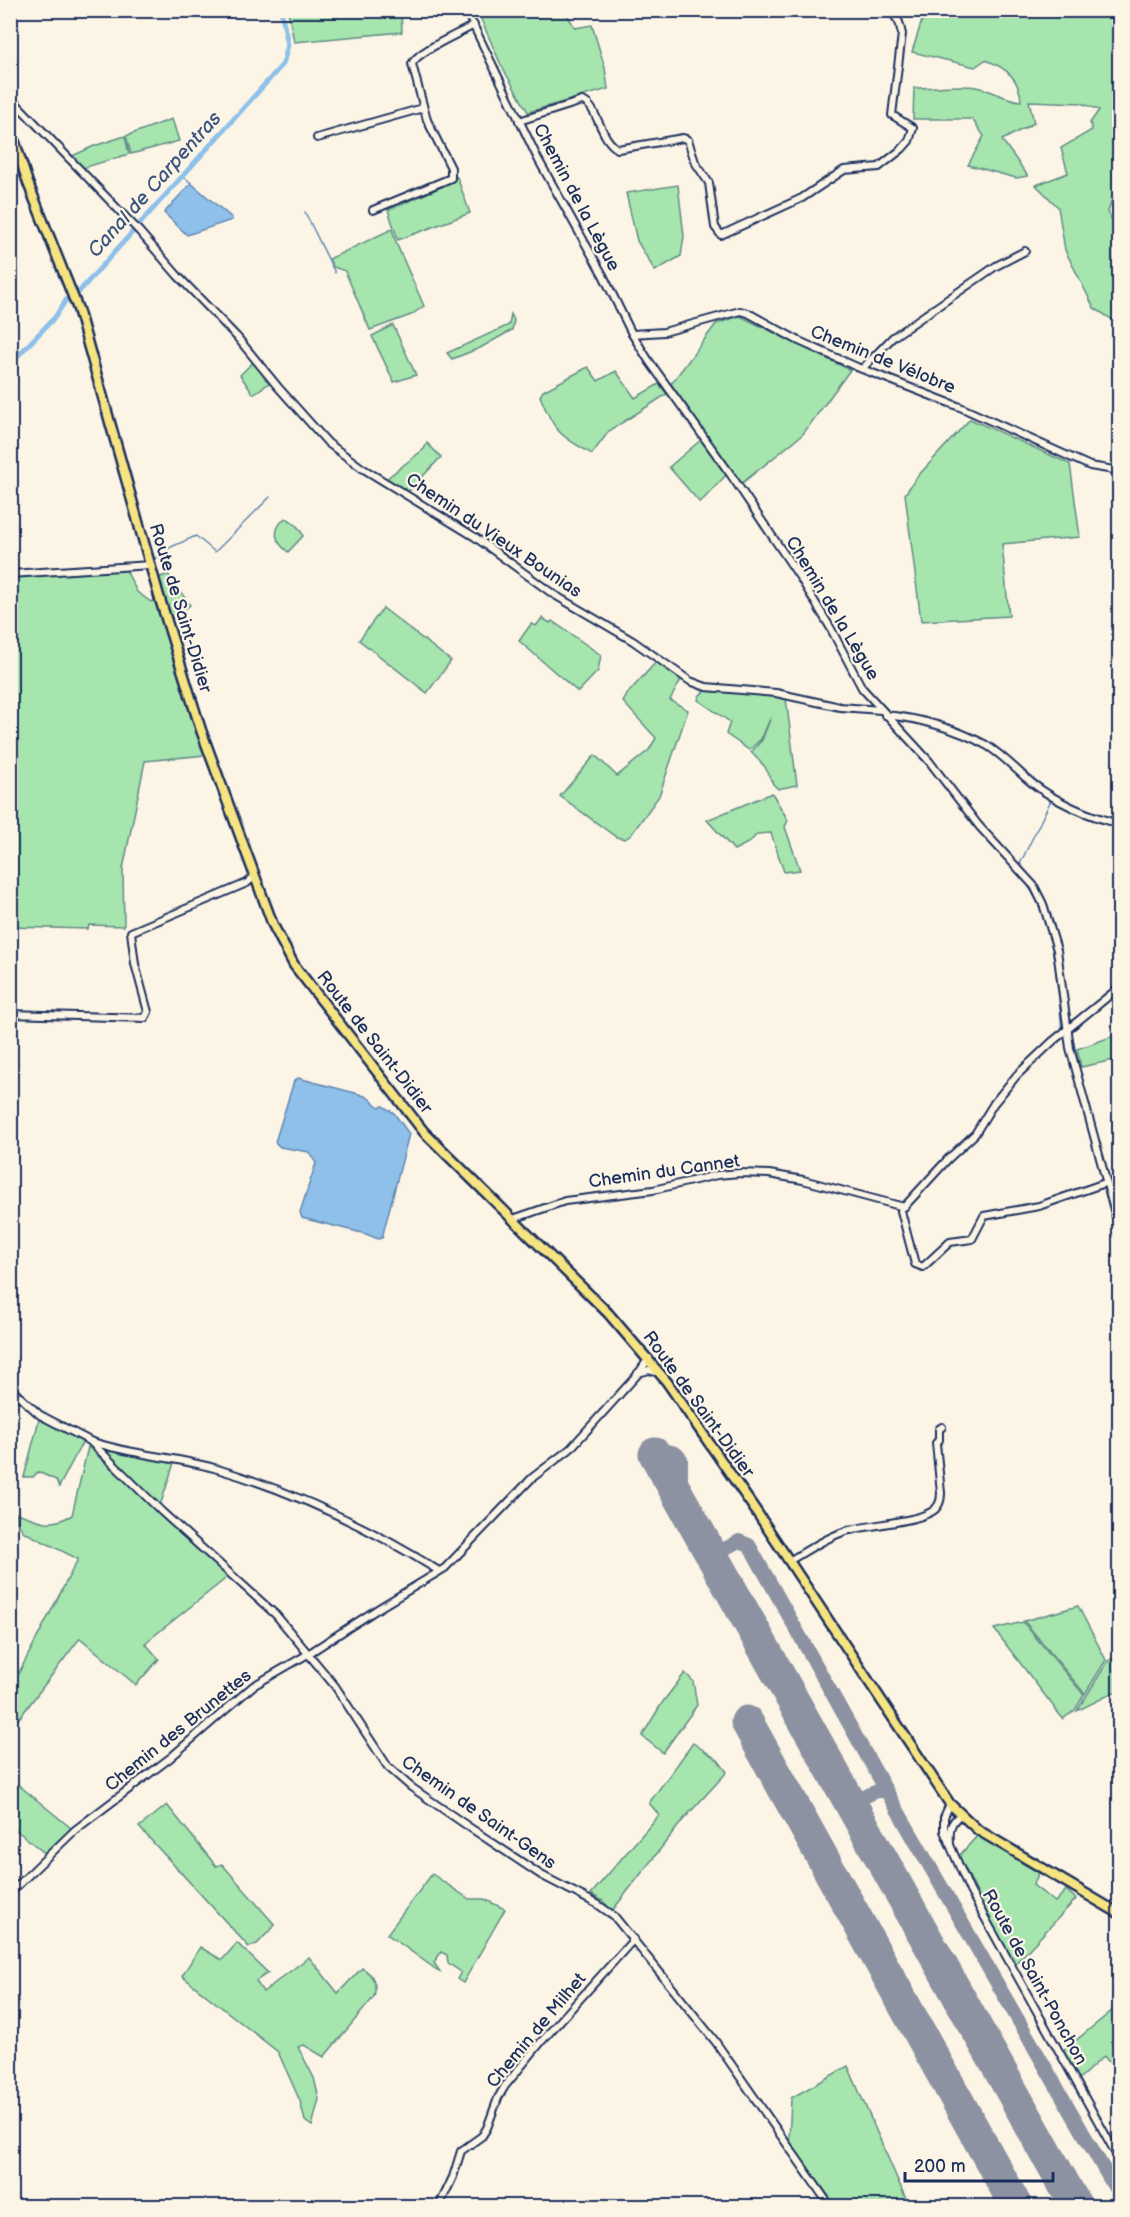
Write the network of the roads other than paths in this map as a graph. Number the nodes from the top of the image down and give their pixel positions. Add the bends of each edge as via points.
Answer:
1 (466, 10) edge
2 (890, 10) edge
3 (474, 26) junction
4 (10, 97) edge
5 (423, 108) junction
6 (519, 121) junction
7 (10, 128) edge
8 (317, 138) dead end
9 (373, 210) dead end
10 (1025, 251) dead end
11 (632, 334) junction
12 (862, 369) junction
13 (1119, 471) edge
14 (151, 565) junction
15 (10, 574) edge
16 (883, 713) junction
17 (1119, 824) edge
18 (255, 876) junction
19 (1119, 987) edge
20 (10, 1014) edge
21 (1066, 1031) junction
22 (1105, 1183) junction
23 (901, 1211) dead end
24 (513, 1219) junction
25 (1119, 1232) edge
26 (650, 1360) junction
27 (640, 1372) junction
28 (660, 1374) junction
29 (10, 1388) edge
30 (942, 1427) dead end
31 (90, 1441) junction
32 (789, 1562) junction
33 (439, 1570) junction
34 (308, 1654) junction
35 (950, 1804) junction
36 (960, 1815) junction
37 (950, 1843) junction
38 (10, 1893) edge
39 (1119, 1914) edge
40 (634, 1940) junction
41 (1119, 2161) edge
42 (439, 2206) edge
43 (831, 2206) edge

1 - 3 street, Chemin de la Lègue
2 - 6 street via 902,34 892,115 913,128 909,141 879,167 844,170 802,198 727,234 721,235 715,227 709,183 695,162 688,140 618,149 605,137 592,108 582,101
3 - 5 street via 413,59
3 - 6 street, Chemin de la Lègue
4 - 16 street, Chemin du Vieux Bounias via 237,337 328,443 362,468 482,541 553,594 698,684 789,695
5 - 8 street
5 - 9 street via 451,168 451,178
6 - 11 street, Chemin de la Lègue
7 - 14 main road, Route de Saint-Didier via 73,295
10 - 12 street via 996,266 893,337
11 - 12 street, Chemin de Vélobre via 664,332 740,311
11 - 16 street, Chemin de la Lègue via 801,579 862,688
12 - 13 street, Chemin de Vélobre via 960,407 1090,466
14 - 15 street
14 - 18 main road, Route de Saint-Didier via 201,730
16 - 17 street, Chemin du Vieux Bounias via 971,738 988,746 1058,800
16 - 21 street, Chemin de la Lègue via 929,760 979,826 1034,886 1057,950
18 - 20 street via 247,883 130,932 148,1012 145,1018
18 - 24 main road, Route de Saint-Didier via 287,953 318,997 424,1132
19 - 21 street, Chemin du Cannet
21 - 22 street, Chemin de la Lègue
21 - 24 street, Chemin du Cannet via 1017,1075 975,1134 904,1207 803,1180 740,1173 653,1190 565,1201
22 - 23 street via 1038,1206 984,1216 972,1239 950,1242 923,1267 915,1264 911,1254
22 - 25 street, Chemin de la Lègue
24 - 26 main road, Route de Saint-Didier
26 - 27 street, Chemin des Brunettes
26 - 28 main road, Route de Saint-Didier
27 - 28 street
27 - 33 street, Chemin des Brunettes via 570,1449 531,1478
28 - 32 main road, Route de Saint-Didier
29 - 31 street, Chemin de Saint-Gens via 40,1415
30 - 32 street via 936,1443 941,1501 936,1508 914,1518 843,1532
31 - 33 street via 213,1468 299,1497 369,1529
31 - 34 street, Chemin de Saint-Gens via 276,1615
32 - 35 main road, Route de Saint-Didier
33 - 34 street, Chemin des Brunettes
34 - 38 street, Chemin des Brunettes via 253,1686 116,1801 75,1830
34 - 40 street, Chemin de Saint-Gens via 335,1686 387,1767 542,1875 597,1904
35 - 36 main road, Route de Saint-Didier
35 - 37 street, Route de Saint-Ponchon via 942,1825
36 - 37 street via 952,1822
36 - 39 main road, Route de Saint-Didier via 978,1830
37 - 41 street, Route de Saint-Ponchon via 970,1891
40 - 42 street, Chemin de Milhet via 505,2086 482,2136 461,2151
40 - 43 street, Chemin de Saint-Gens via 715,2041

